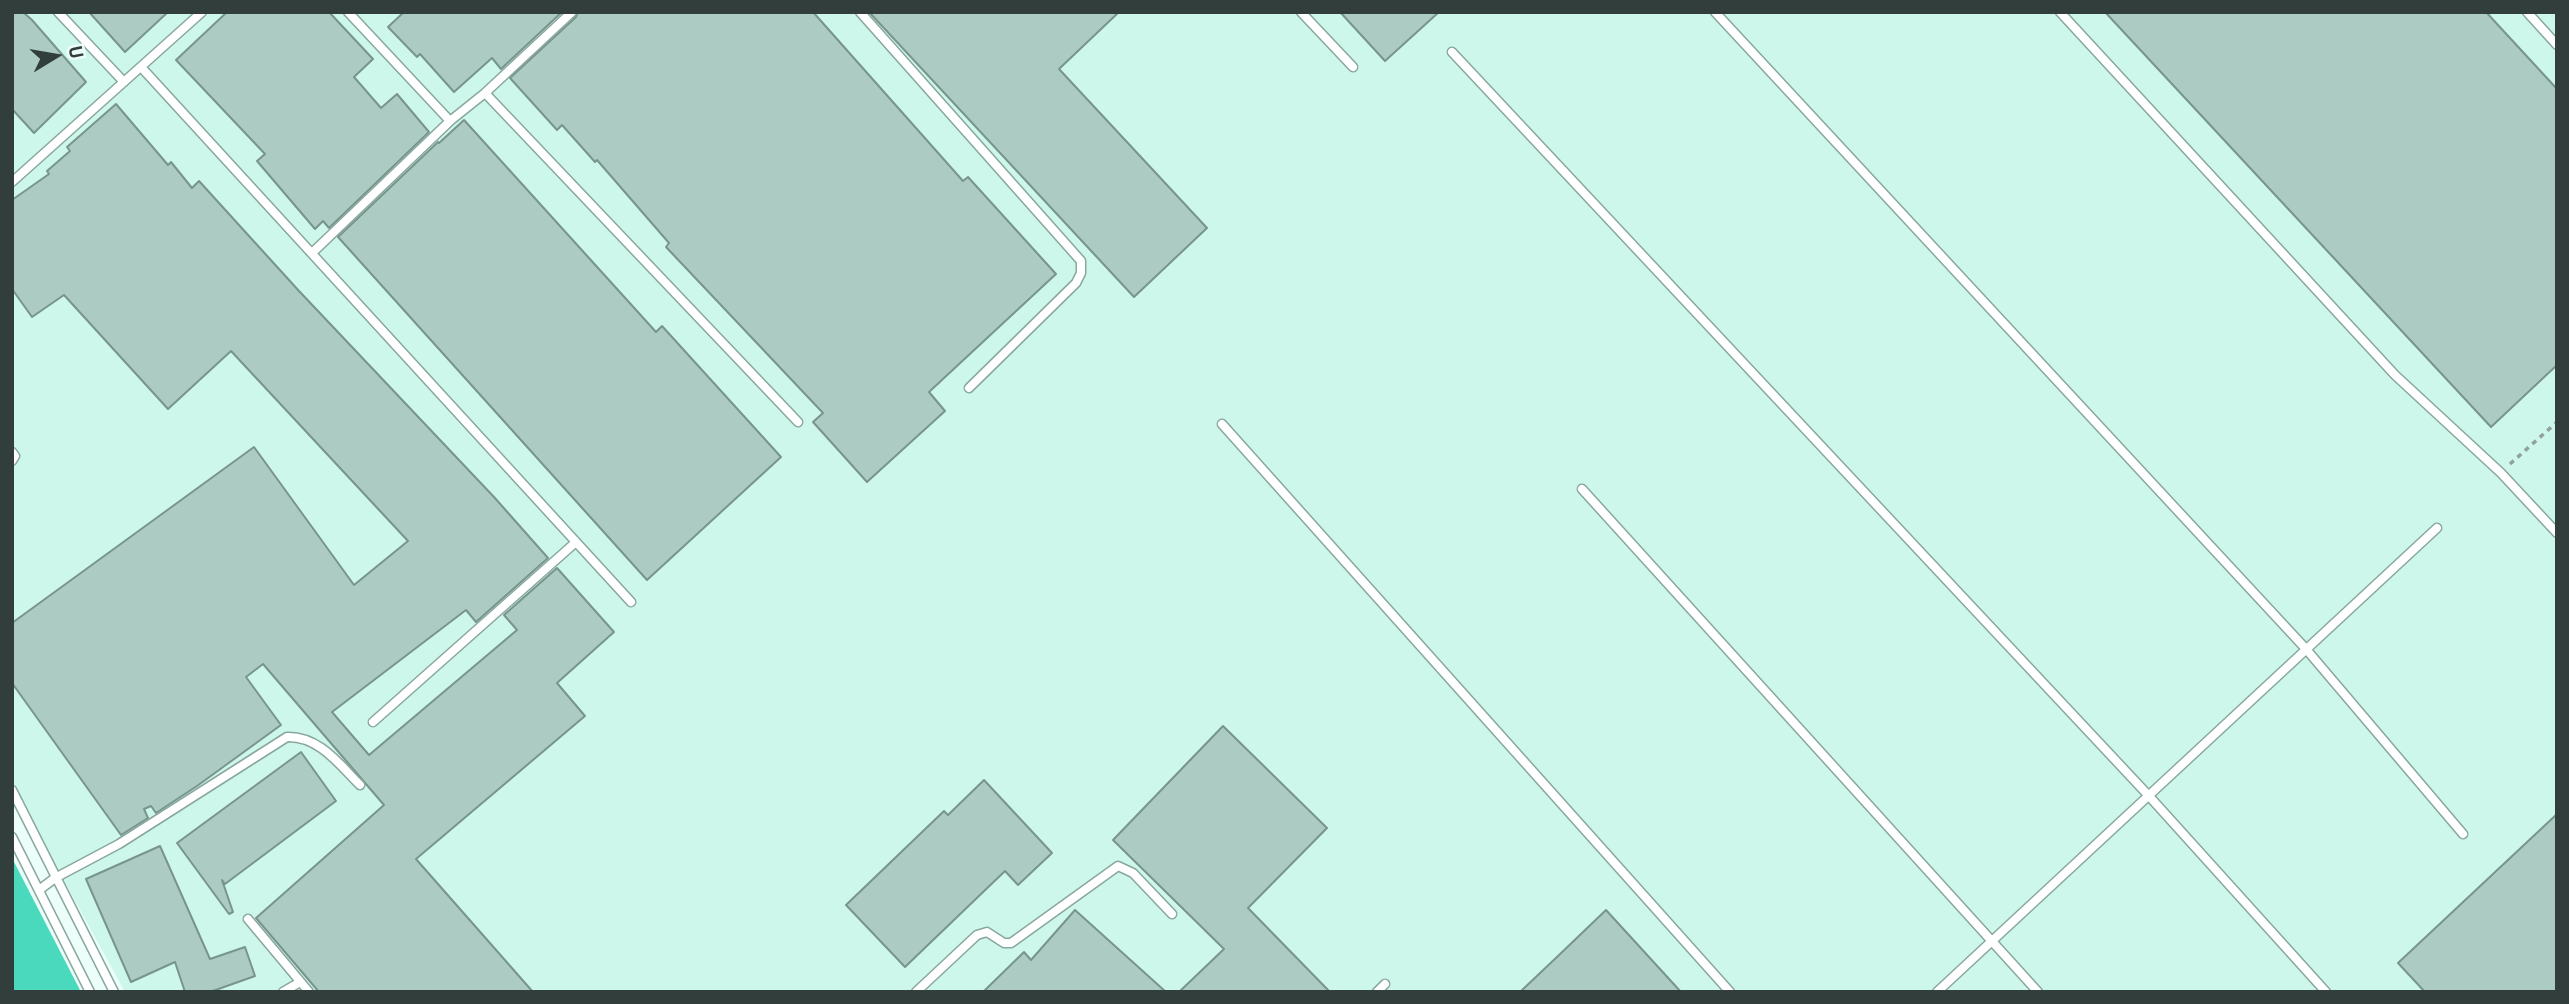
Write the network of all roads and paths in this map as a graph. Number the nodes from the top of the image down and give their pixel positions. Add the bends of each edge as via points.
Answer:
1 (58, 12) edge
2 (202, 12) edge
3 (348, 12) edge
4 (572, 12) edge
5 (860, 12) edge
6 (1301, 12) edge
7 (1715, 12) edge
8 (2060, 12) edge
9 (2527, 12) edge
10 (2557, 45) edge
11 (1452, 52) dead end
12 (141, 67) junction
13 (1353, 67) dead end
14 (124, 82) junction
15 (485, 93) junction
16 (450, 121) junction
17 (12, 183) edge
18 (312, 254) junction
19 (970, 388) dead end
20 (798, 422) dead end
21 (2557, 422) edge
22 (1222, 424) dead end
23 (12, 452) edge
24 (12, 461) edge
25 (2501, 473) junction
26 (1582, 489) dead end
27 (2437, 528) dead end
28 (2557, 533) edge
29 (576, 542) junction
30 (631, 602) dead end
31 (2306, 649) junction
32 (373, 722) dead end
33 (360, 785) dead end
34 (12, 790) edge
35 (2149, 796) junction
36 (2463, 834) dead end
37 (12, 837) edge
38 (55, 878) junction
39 (39, 890) junction
40 (1172, 914) dead end
41 (248, 919) dead end
42 (1993, 941) junction
43 (300, 982) junction
44 (1385, 984) dead end
45 (90, 992) edge
46 (114, 992) edge
47 (283, 992) edge
48 (309, 992) edge
49 (916, 992) edge
50 (1377, 992) edge
51 (1730, 992) edge
52 (1937, 992) edge
53 (2038, 992) edge
54 (2326, 992) edge

1 - 14 lane
2 - 12 lane
3 - 16 lane
4 - 15 lane
5 - 19 lane via 1081,261 1076,283
6 - 13 lane
7 - 31 lane
8 - 25 lane via 2395,375
9 - 10 lane
11 - 35 lane
12 - 14 lane
12 - 18 lane
14 - 17 lane
15 - 16 lane
15 - 20 lane
16 - 18 lane
18 - 29 lane
21 - 25 path
22 - 51 lane
23 - 24 lane
25 - 28 lane
26 - 42 lane
27 - 31 lane
29 - 30 lane
29 - 32 lane
31 - 35 lane
31 - 36 lane
33 - 38 lane via 319,746 302,736 287,737 119,844
34 - 38 lane
35 - 42 lane
35 - 54 lane
37 - 39 lane
38 - 39 lane
38 - 46 lane
39 - 45 lane
40 - 49 lane via 1133,873 1118,866 1012,943 987,932 977,935
41 - 43 lane
42 - 52 lane
42 - 53 lane
43 - 47 lane
43 - 48 lane
44 - 50 lane

